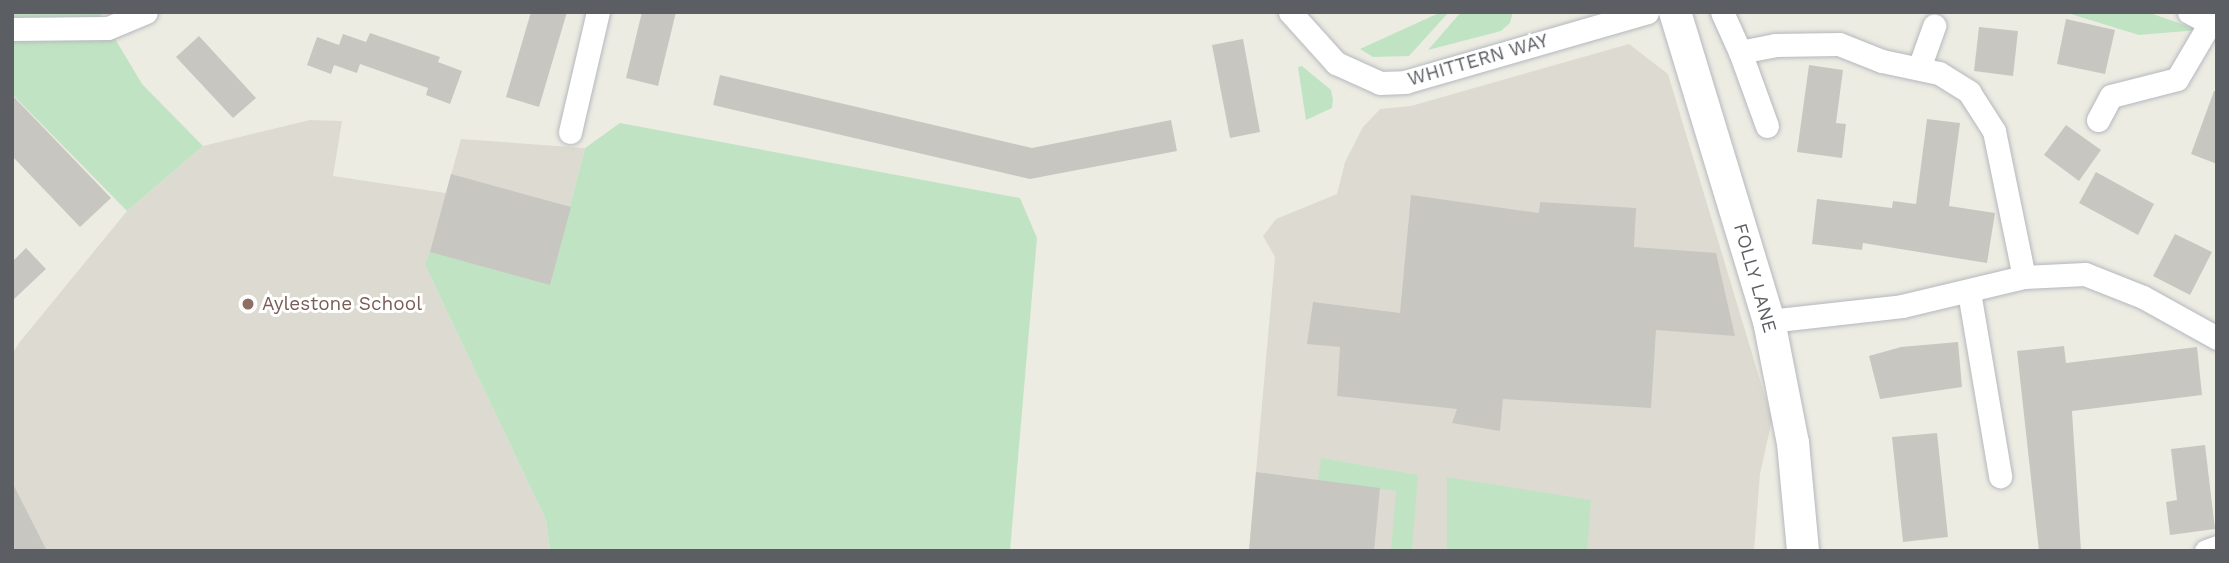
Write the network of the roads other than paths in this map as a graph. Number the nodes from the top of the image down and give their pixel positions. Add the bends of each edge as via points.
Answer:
1 (146, 12) edge
2 (598, 12) edge
3 (1290, 12) edge
4 (1647, 12) edge
5 (1675, 12) edge
6 (1722, 12) edge
7 (2189, 12) edge
8 (2213, 25) edge
9 (1934, 26) dead end
10 (12, 29) edge
11 (1741, 52) junction
12 (1919, 68) junction
13 (2098, 120) dead end
14 (1767, 125) dead end
15 (570, 132) dead end
16 (2024, 277) junction
17 (1969, 292) junction
18 (1769, 321) junction
19 (2217, 338) edge
20 (2000, 476) dead end
21 (2217, 547) edge
22 (1803, 551) edge
23 (2206, 551) edge

1 - 10 street via 108,28
2 - 15 street
3 - 4 street, WHITTERN WAY via 1336,63 1380,83 1405,82
5 - 18 street, FOLLY LANE
6 - 11 street
7 - 8 street
8 - 13 street via 2177,79 2111,96
9 - 12 street
11 - 12 street via 1775,45 1839,44 1882,61
11 - 14 street
12 - 16 street via 1939,73 1969,92 1994,131
16 - 17 street
16 - 19 street via 2085,274 2105,279
17 - 18 street via 1902,306
17 - 20 street
18 - 22 street, FOLLY LANE via 1793,443
21 - 23 street

